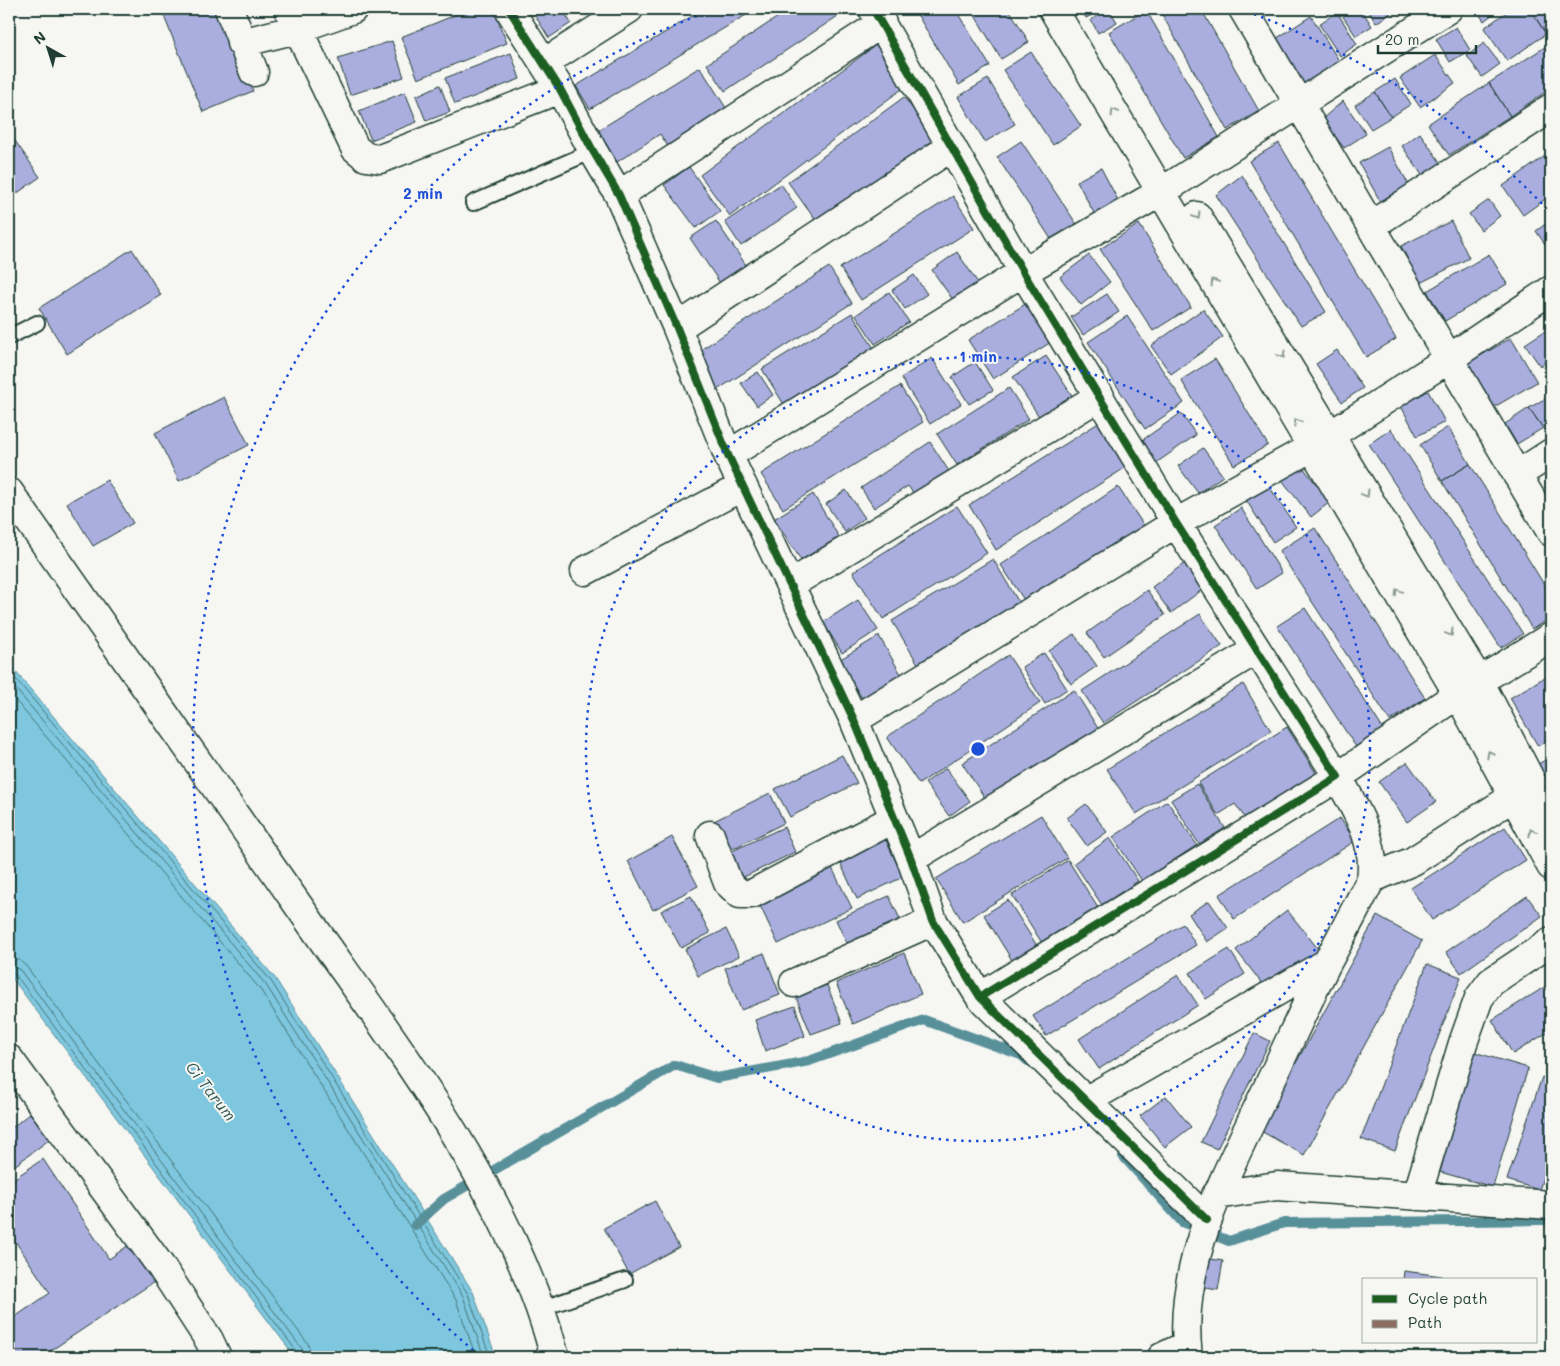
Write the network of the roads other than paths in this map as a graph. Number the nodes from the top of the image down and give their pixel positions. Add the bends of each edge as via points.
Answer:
1 (230, 9) edge
2 (353, 9) edge
3 (509, 9) edge
4 (629, 9) edge
5 (1053, 9) edge
6 (1074, 9) edge
7 (1243, 9) edge
8 (1448, 9) edge
9 (878, 16) edge
10 (292, 19) edge
11 (241, 43) junction
12 (544, 62) junction
13 (254, 72) dead end
14 (560, 89) junction
15 (1299, 104) junction
16 (1551, 108) edge
17 (1137, 134) junction
18 (950, 147) junction
19 (593, 151) junction
20 (1168, 187) junction
21 (619, 194) junction
22 (473, 203) dead end
23 (1370, 226) junction
24 (1023, 272) junction
25 (1551, 290) edge
26 (38, 323) dead end
27 (677, 328) junction
28 (9, 337) edge
29 (1450, 358) junction
30 (1100, 396) junction
31 (1321, 440) junction
32 (1551, 453) edge
33 (728, 456) junction
34 (1518, 475) junction
35 (743, 486) junction
36 (9, 492) edge
37 (1176, 523) junction
38 (1551, 532) edge
39 (585, 571) dead end
40 (791, 584) junction
41 (1551, 637) edge
42 (1256, 650) junction
43 (1469, 688) junction
44 (854, 720) junction
45 (1338, 777) junction
46 (1513, 797) junction
47 (893, 819) junction
48 (1551, 819) edge
49 (710, 835) dead end
50 (911, 859) junction
51 (1551, 866) edge
52 (1371, 879) junction
53 (933, 921) junction
54 (1551, 942) edge
55 (1327, 963) junction
56 (794, 983) dead end
57 (980, 997) junction
58 (9, 1060) edge
59 (1087, 1100) junction
60 (1216, 1195) junction
61 (1417, 1196) junction
62 (1551, 1205) edge
63 (1207, 1220) junction
64 (625, 1280) dead end
65 (540, 1309) junction
66 (1188, 1351) edge
67 (217, 1357) edge
68 (556, 1357) edge
69 (1162, 1357) edge

1 - 11 street
2 - 10 street
3 - 12 street
4 - 12 street
17 -> 5 street
6 - 17 street
7 - 15 street
8 - 15 street
9 - 18 street
9 - 21 street
10 - 11 street
10 - 14 street via 355,148 366,158 380,158
11 - 13 street
12 - 14 street
14 - 19 street
15 - 20 street
15 - 23 street
16 - 23 street
17 - 20 street
18 - 24 street
18 - 27 street
19 - 21 street
19 - 22 lane
20 - 24 street
20 - 31 street
21 - 27 street
23 - 29 street
24 - 30 street
24 - 33 street
25 - 29 street
26 - 28 lane
27 - 33 street
29 - 31 street
29 - 34 street
30 - 37 street
30 - 40 street
31 - 37 street
31 - 43 street
32 - 34 street
33 - 35 street
34 - 38 street
35 - 39 street
35 - 40 street
36 - 65 street via 362,997 464,1149 513,1244
37 - 42 street
37 - 44 street
40 - 44 street
41 - 43 street
42 - 45 street
42 - 50 street
43 - 45 street
46 -> 43 street
43 - 48 street
44 - 47 street
45 - 52 street via 1371,848
45 - 57 street
51 -> 46 street
46 - 52 street via 1413,861
47 - 49 street via 752,894 740,894 728,883
47 - 50 street
50 - 53 street
52 - 55 street
53 - 56 street
53 - 57 street
54 - 61 street via 1491,982 1478,998
55 - 59 street
55 - 60 street
57 - 59 street
58 - 67 street via 162,1268
59 - 63 street
60 - 61 street via 1277,1186
60 - 63 street
61 - 62 street
63 - 66 street via 1196,1254 1189,1297
64 - 65 lane
65 - 68 street
66 - 69 street

